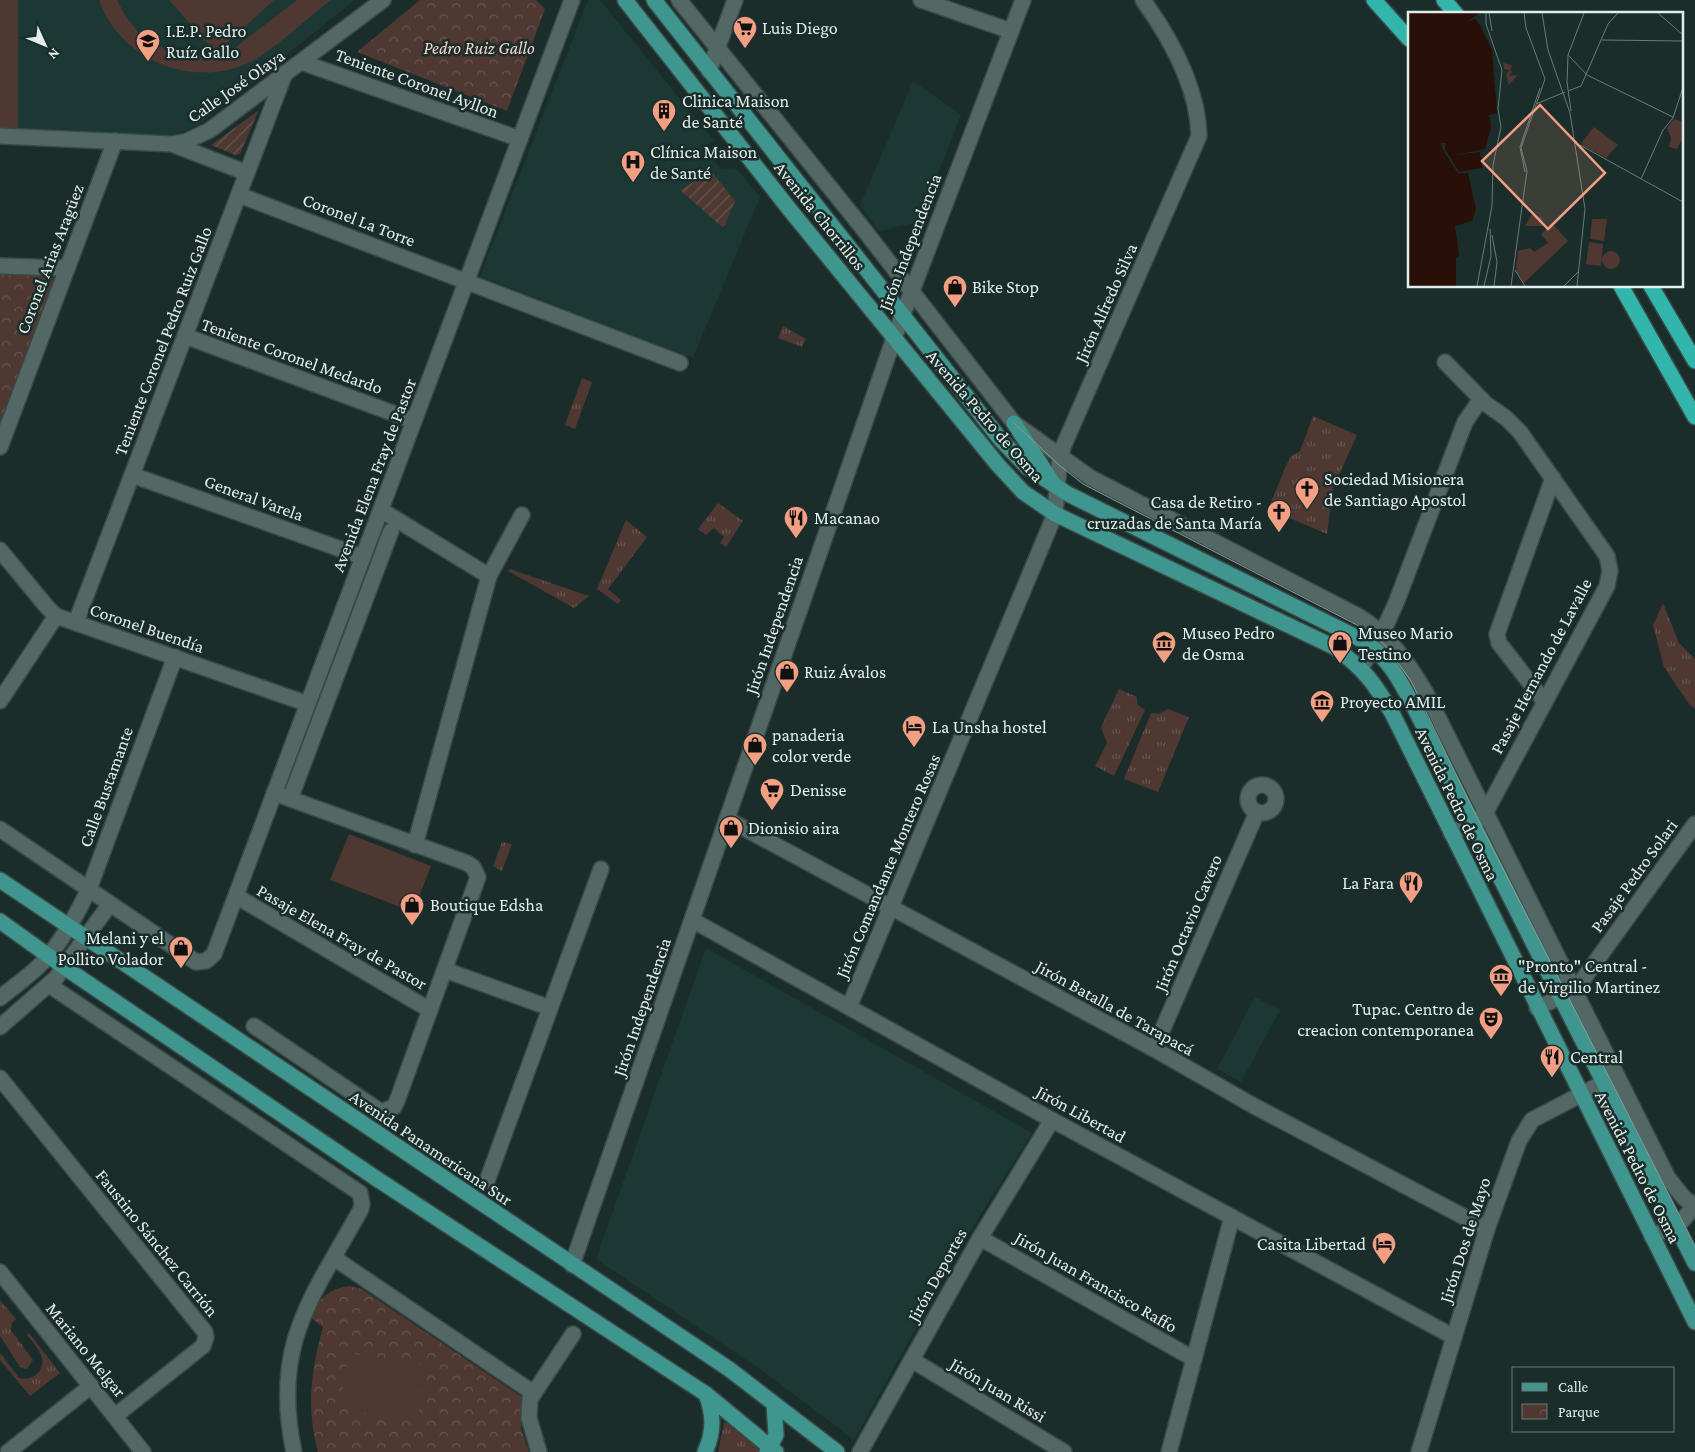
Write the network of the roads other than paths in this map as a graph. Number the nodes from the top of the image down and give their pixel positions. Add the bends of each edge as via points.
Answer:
1 (383, 0) edge
2 (625, 0) edge
3 (654, 0) edge
4 (679, 0) edge
5 (735, 0) edge
6 (921, 0) edge
7 (1023, 0) edge
8 (1143, 0) edge
9 (1374, 0) edge
10 (1444, 0) edge
11 (566, 4) edge
12 (1454, 12) edge
13 (675, 28) junction
14 (1011, 31) junction
15 (1408, 38) edge
16 (657, 42) junction
17 (718, 47) junction
18 (301, 62) junction
19 (710, 71) junction
20 (285, 74) junction
21 (753, 127) junction
22 (0, 136) edge
23 (520, 139) junction
24 (115, 141) junction
25 (735, 142) junction
26 (172, 144) junction
27 (247, 173) junction
28 (239, 195) junction
29 (808, 196) junction
30 (790, 210) junction
31 (0, 266) edge
32 (67, 268) junction
33 (467, 280) junction
34 (1622, 288) edge
35 (1652, 288) edge
36 (911, 292) junction
37 (902, 315) junction
38 (185, 336) junction
39 (894, 338) junction
40 (1695, 361) edge
41 (1445, 362) dead end
42 (680, 364) dead end
43 (1481, 398) junction
44 (1695, 417) edge
45 (414, 421) junction
46 (1014, 423) junction
47 (0, 447) edge
48 (1061, 457) junction
49 (132, 475) junction
50 (1553, 478) junction
51 (1057, 488) junction
52 (380, 510) junction
53 (1055, 514) junction
54 (522, 515) dead end
55 (391, 531) dead end
56 (0, 550) edge
57 (363, 558) junction
58 (488, 576) junction
59 (56, 616) junction
60 (76, 622) junction
61 (1382, 633) junction
62 (1374, 648) junction
63 (174, 657) junction
64 (1361, 667) junction
65 (0, 701) edge
66 (1544, 701) junction
67 (308, 704) junction
68 (293, 790) dead end
69 (274, 793) junction
70 (1256, 812) dead end
71 (1478, 818) junction
72 (727, 819) junction
73 (1695, 824) edge
74 (0, 829) edge
75 (1451, 833) junction
76 (415, 845) junction
77 (601, 868) dead end
78 (0, 880) edge
79 (89, 889) junction
80 (236, 896) junction
81 (110, 904) junction
82 (890, 908) junction
83 (692, 920) junction
84 (0, 921) edge
85 (68, 927) junction
86 (85, 939) junction
87 (48, 956) junction
88 (64, 967) junction
89 (445, 970) junction
90 (49, 985) junction
91 (1567, 994) junction
92 (0, 998) edge
93 (849, 1007) junction
94 (550, 1008) junction
95 (1537, 1008) junction
96 (430, 1010) junction
97 (254, 1026) dead end
98 (0, 1027) edge
99 (1154, 1049) junction
100 (1603, 1083) junction
101 (2, 1086) edge
102 (1580, 1095) junction
103 (1052, 1120) junction
104 (488, 1181) dead end
105 (1695, 1205) edge
106 (1232, 1217) junction
107 (1676, 1225) junction
108 (1487, 1229) junction
109 (1652, 1237) junction
110 (980, 1238) junction
111 (334, 1258) junction
112 (1695, 1264) edge
113 (572, 1266) junction
114 (0, 1272) edge
115 (1695, 1322) edge
116 (573, 1334) dead end
117 (1454, 1337) junction
118 (1194, 1359) junction
119 (912, 1360) junction
120 (91, 1386) junction
121 (532, 1392) junction
122 (706, 1394) junction
123 (774, 1404) junction
124 (115, 1416) junction
125 (771, 1450) edge
126 (8, 1452) edge
127 (143, 1452) edge
128 (294, 1452) edge
129 (539, 1452) edge
130 (705, 1452) edge
131 (837, 1452) edge
132 (860, 1452) edge
133 (1064, 1452) edge
134 (1169, 1452) edge
135 (1419, 1452) edge

1 - 18 street, Calle José Olaya
2 - 16 main road, Avenida Chorrillos
3 - 13 main road, Avenida Chorrillos
4 - 17 street, Avenida Chorrillos
5 - 17 street
6 - 14 street
7 - 14 street, Jirón Independencia
8 - 48 street, Jirón Alfredo Silva via 1179,61 1193,94 1199,116 1199,136
9 - 15 highway
10 - 12 highway
11 - 23 street, Avenida Elena Fray de Pastor
13 - 16 main road
13 - 19 main road, Avenida Chorrillos
14 - 36 street, Jirón Independencia
16 - 25 main road, Avenida Chorrillos
17 - 19 street
17 - 36 street, Avenida Chorrillos
18 - 20 street, Calle José Olaya
18 - 23 street, Teniente Coronel Ayllon
19 - 21 main road, Avenida Chorrillos
20 - 26 street, Calle José Olaya via 210,130
20 - 27 street, Teniente Coronel Pedro Ruiz Gallo
21 - 25 main road
21 - 29 main road, Avenida Chorrillos
22 - 24 street, Calle José Olaya
23 - 33 street, Avenida Elena Fray de Pastor
24 - 26 street, Calle José Olaya
24 - 32 street, Coronel Arias Aragüez
25 - 30 main road, Avenida Chorrillos
26 - 27 street
27 - 28 street, Teniente Coronel Pedro Ruiz Gallo
28 - 33 street, Coronel La Torre
28 - 38 street, Teniente Coronel Pedro Ruiz Gallo
29 - 30 main road
29 - 37 main road, Avenida Chorrillos
30 - 39 main road, Avenida Chorrillos
31 - 32 street
32 - 47 street, Coronel Arias Aragüez
33 - 42 street, Coronel La Torre
33 - 45 street, Avenida Elena Fray de Pastor
34 - 44 highway
35 - 40 highway
36 - 37 street, Jirón Independencia
36 - 46 street, Avenida Pedro de Osma
37 - 39 street, Jirón Independencia
37 - 51 main road, Avenida Pedro de Osma via 1006,445 1028,468
38 - 45 street, Teniente Coronel Medardo
38 - 49 street, Teniente Coronel Pedro Ruiz Gallo
39 - 53 main road, Avenida Pedro de Osma via 998,465 1023,492
39 - 72 street, Jirón Independencia
41 - 43 street, Pasaje Hernando de Lavalle
43 - 50 street, Pasaje Hernando de Lavalle via 1520,432
43 - 61 street via 1465,422
45 - 52 street, Avenida Elena Fray de Pastor
46 - 48 street, Avenida Pedro de Osma
46 - 51 main road
48 - 51 street, Jirón Alfredo Silva
48 - 61 street, Avenida Pedro de Osma via 1091,478 1358,616
49 - 57 street, General Varela
49 - 60 street, Teniente Coronel Pedro Ruiz Gallo
50 - 66 street via 1497,634 1499,643
50 - 66 street, Pasaje Hernando de Lavalle via 1607,556 1610,571 1606,586
51 - 53 street, Jirón Comandante Montero Rosas
51 - 62 main road, Avenida Pedro de Osma
52 - 57 street, Avenida Elena Fray de Pastor
52 - 58 street
53 - 64 main road, Avenida Pedro de Osma via 1334,647
53 - 82 street, Jirón Comandante Montero Rosas
54 - 58 street
55 - 68 street
56 - 59 street, Coronel Buendía
57 - 67 street, Avenida Elena Fray de Pastor
58 - 76 street
59 - 60 street, Coronel Buendía
59 - 65 street
60 - 63 street, Coronel Buendía
61 - 62 street
61 - 71 street, Avenida Pedro de Osma via 1426,693
62 - 64 street
62 - 71 main road, Avenida Pedro de Osma via 1389,664
63 - 67 street, Coronel Buendía
63 - 79 street, Calle Bustamante
64 - 75 main road, Avenida Pedro de Osma via 1392,713
66 - 71 street, Pasaje Hernando de Lavalle
67 - 69 street, Avenida Elena Fray de Pastor
69 - 76 street
69 - 80 street, Avenida Elena Fray de Pastor
70 - 99 street, Jirón Octavio Cavero
71 - 75 street
71 - 91 main road, Avenida Pedro de Osma
72 - 82 street, Jirón Batalla de Tarapacá
72 - 83 street, Jirón Independencia
73 - 91 street, Pasaje Pedro Solari
74 - 79 street
75 - 95 main road, Avenida Pedro de Osma
76 - 89 street via 467,863 476,872 476,883
77 - 94 street
78 - 85 main road, Avenida Panamericana Sur
79 - 81 street
79 - 85 street, Calle Bustamante
80 - 81 street, Avenida Elena Fray de Pastor via 215,952 206,961 196,962
80 - 96 street, Pasaje Elena Fray de Pastor
81 - 86 street
82 - 93 street, Jirón Comandante Montero Rosas
82 - 99 street, Jirón Batalla de Tarapacá
83 - 93 street, Jirón Libertad
83 - 113 street, Jirón Independencia
84 - 87 main road
85 - 86 main road, Avenida Panamericana Sur
85 - 87 street, Calle Bustamante
86 - 88 street
86 - 113 main road, Avenida Panamericana Sur
87 - 88 main road
87 - 92 street, Calle Bustamante
88 - 90 street
88 - 122 main road via 377,1179
89 - 94 street
89 - 96 street
90 - 98 street
90 - 111 street via 360,1192 361,1209
91 - 95 street, Pasaje Pedro Solari
91 - 100 main road, Avenida Pedro de Osma
91 - 105 street, Avenida Pedro de Osma via 1668,1178 1684,1198
93 - 103 street, Jirón Libertad
94 - 104 street
95 - 102 main road, Avenida Pedro de Osma
96 - 97 street via 394,1107 381,1112
99 - 108 street, Jirón Batalla de Tarapacá via 1254,1106
100 - 102 street, Jirón Dos de Mayo
100 - 107 main road, Avenida Pedro de Osma
101 - 124 street, Faustino Sánchez Carrión via 205,1332 203,1346
102 - 108 street, Jirón Dos de Mayo via 1526,1126
102 - 109 main road, Avenida Pedro de Osma
103 - 106 street, Jirón Libertad
103 - 110 street, Jirón Deportes
105 - 107 street
106 - 117 street, Jirón Libertad
106 - 118 street
107 - 109 street
107 - 112 main road, Avenida Pedro de Osma
108 - 117 street, Jirón Dos de Mayo
109 - 115 main road, Avenida Pedro de Osma
110 - 118 street, Jirón Juan Francisco Raffo
110 - 119 street, Jirón Deportes
111 - 121 street
111 - 128 street via 304,1310 290,1363 287,1400
113 - 123 main road, Avenida Panamericana Sur via 729,1369
114 - 120 street, Mariano Melgar
116 - 121 street
117 - 135 street, Jirón Dos de Mayo
118 - 134 street
119 - 132 street, Jirón Deportes
119 - 133 street, Jirón Juan Rissi
120 - 124 street, Mariano Melgar
120 - 126 street
121 - 129 street via 529,1414
122 - 125 main road
122 - 130 main road via 713,1416
123 - 125 main road via 776,1435
123 - 131 main road, Avenida Panamericana Sur
124 - 127 street, Mariano Melgar

